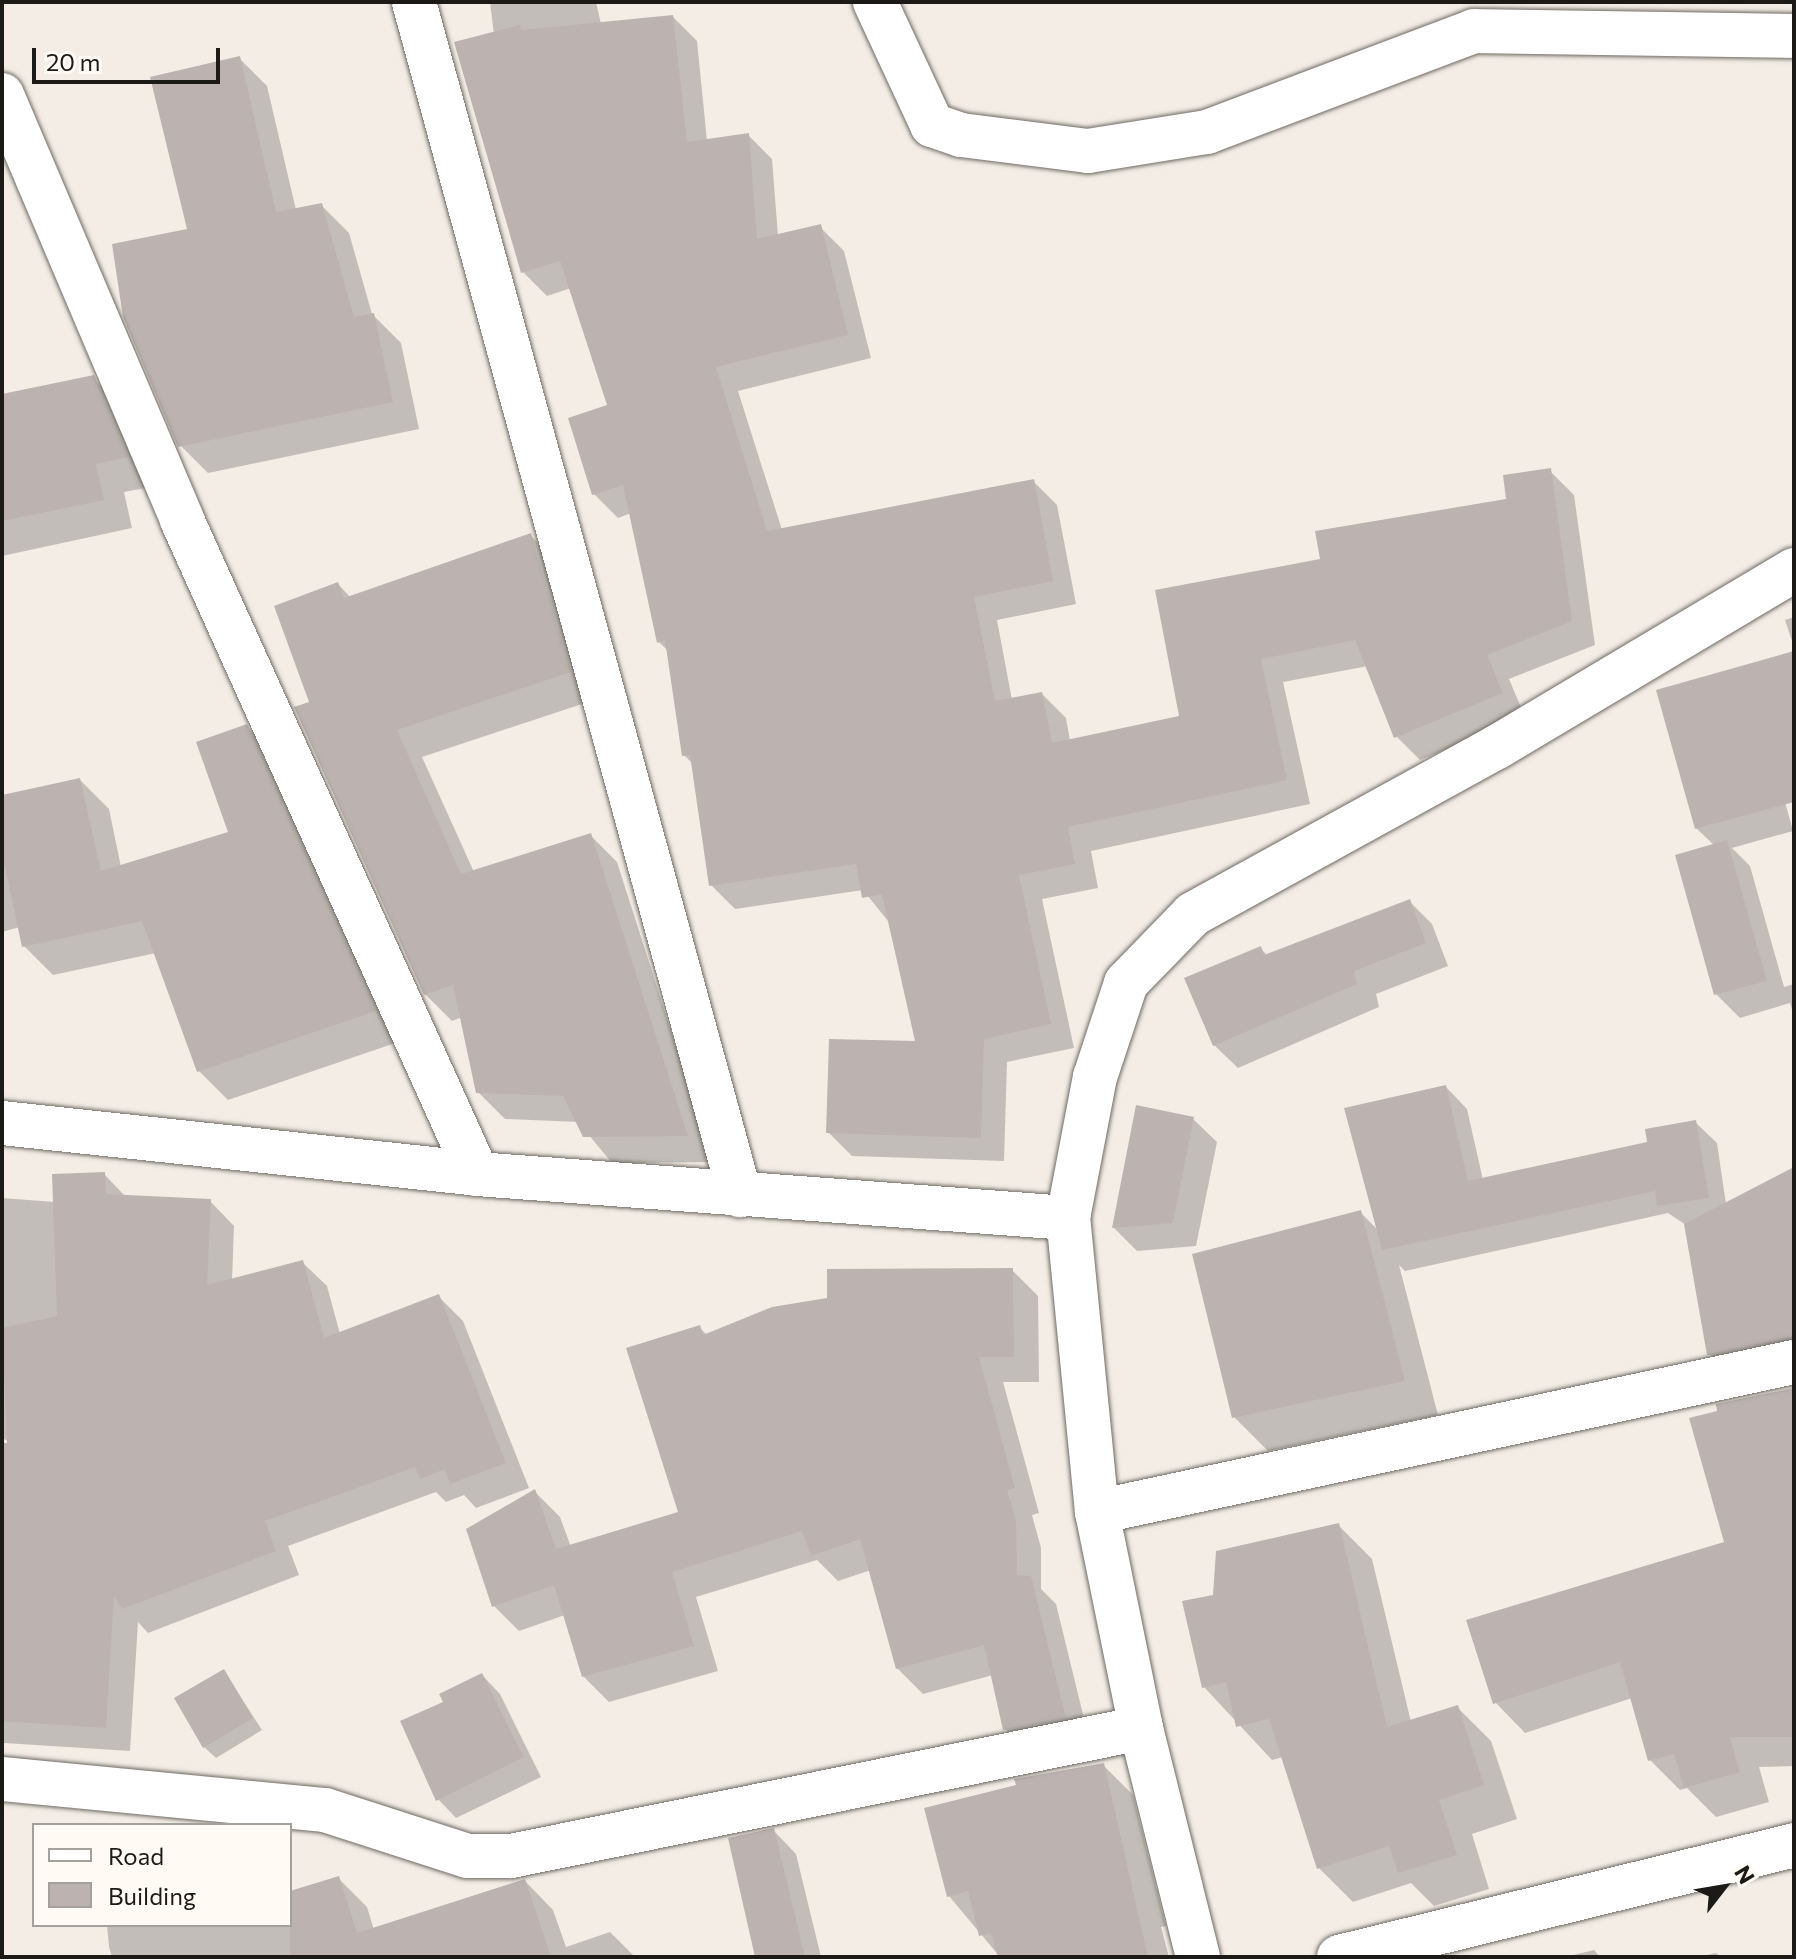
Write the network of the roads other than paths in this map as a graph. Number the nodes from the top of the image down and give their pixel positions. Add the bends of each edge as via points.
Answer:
1 (414, 2) edge
2 (875, 2) edge
3 (1794, 36) edge
4 (2, 95) edge
5 (1794, 570) edge
6 (2, 1123) edge
7 (477, 1174) junction
8 (740, 1195) junction
9 (1068, 1218) junction
10 (1794, 1362) edge
11 (1097, 1512) junction
12 (1141, 1728) junction
13 (2, 1779) edge
14 (1794, 1845) edge
15 (1198, 1957) edge
16 (1339, 1957) edge

1 - 8 street
2 - 3 street via 917,103 932,125 961,135 1088,151 1207,132 1474,31
4 - 7 street via 188,535
5 - 9 street via 1497,747 1193,914 1126,983 1095,1077
6 - 7 street
7 - 8 street
8 - 9 street
9 - 11 street
10 - 11 street
11 - 12 street
12 - 13 street via 511,1856 467,1856 325,1810
12 - 15 street
14 - 16 street

